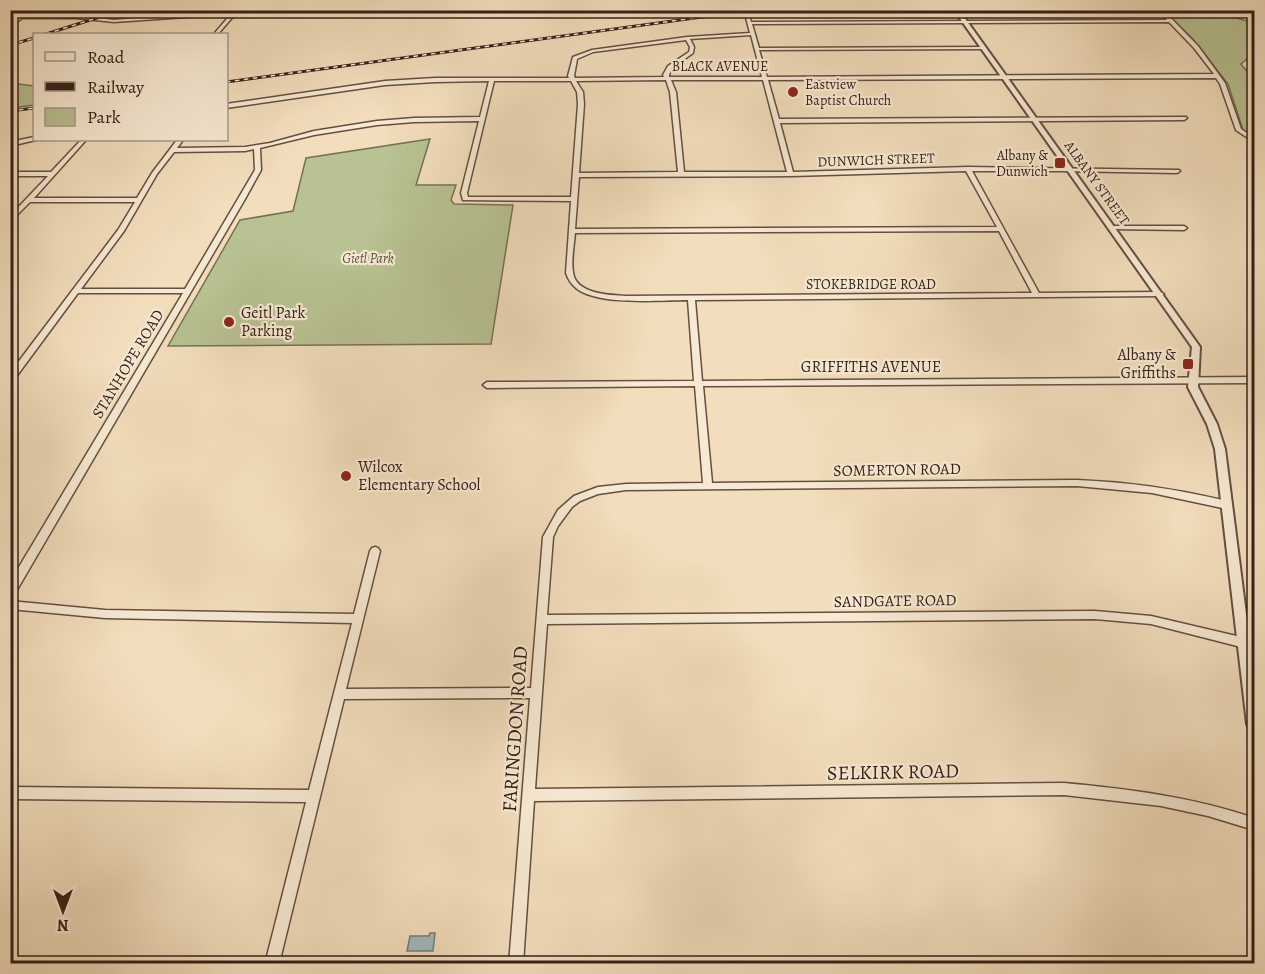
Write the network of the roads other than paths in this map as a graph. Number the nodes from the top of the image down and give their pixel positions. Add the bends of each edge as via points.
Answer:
1 (30, 10) edge
2 (97, 10) edge
3 (746, 10) edge
4 (956, 10) edge
5 (1160, 10) edge
6 (236, 11) edge
7 (540, 11) edge
8 (434, 12) edge
9 (10, 17) edge
10 (22, 17) junction
11 (75, 17) junction
12 (1172, 21) junction
13 (964, 22) junction
14 (749, 23) junction
15 (10, 26) edge
16 (217, 33) edge
17 (752, 34) junction
18 (687, 38) junction
19 (983, 48) junction
20 (756, 49) junction
21 (1216, 76) junction
22 (1004, 77) junction
23 (667, 78) junction
24 (765, 78) junction
25 (492, 79) junction
26 (572, 79) junction
27 (228, 106) edge
28 (1184, 118) dead end
29 (482, 119) junction
30 (1035, 119) junction
31 (776, 121) junction
32 (33, 139) edge
33 (1254, 140) edge
34 (83, 141) edge
35 (179, 141) edge
36 (10, 144) edge
37 (257, 148) junction
38 (172, 150) junction
39 (1070, 169) junction
40 (968, 170) junction
41 (1177, 171) dead end
42 (10, 174) edge
43 (52, 174) junction
44 (681, 174) junction
45 (791, 174) junction
46 (576, 175) junction
47 (28, 200) junction
48 (139, 200) junction
49 (574, 200) junction
50 (10, 220) edge
51 (1112, 228) junction
52 (1184, 228) dead end
53 (1000, 229) junction
54 (572, 231) junction
55 (77, 291) junction
56 (189, 291) junction
57 (1160, 294) junction
58 (1037, 295) junction
59 (691, 298) junction
60 (10, 379) edge
61 (1194, 380) junction
62 (1254, 380) edge
63 (698, 384) junction
64 (487, 385) dead end
65 (708, 487) junction
66 (565, 501) joint
67 (1227, 505) junction
68 (375, 551) dead end
69 (10, 592) edge
70 (10, 605) edge
71 (359, 619) junction
72 (541, 620) junction
73 (1245, 643) junction
74 (536, 693) junction
75 (340, 694) junction
76 (1254, 724) edge
77 (10, 793) edge
78 (528, 795) junction
79 (314, 796) junction
80 (1254, 824) edge
81 (272, 963) edge
82 (516, 963) edge

1 - 10 street
2 - 11 street
3 - 14 street
4 - 13 street, ALBANY STREET
5 - 12 street
6 - 8 street
6 - 11 street via 114,21
6 - 16 street
7 - 8 street
9 - 10 street
10 - 11 street
10 - 15 street
12 - 13 street
12 - 21 street
13 - 14 street
13 - 19 street, ALBANY STREET
14 - 17 street
17 - 18 street
17 - 20 street
18 - 23 street via 691,53 667,70
18 - 26 street via 583,53 573,61
19 - 20 street
19 - 22 street, ALBANY STREET
20 - 24 street
21 - 22 street, BLACK AVENUE
21 - 33 street via 1226,88 1239,130
22 - 24 street, BLACK AVENUE
22 - 30 street, ALBANY STREET
23 - 24 street, BLACK AVENUE
23 - 26 street, BLACK AVENUE
23 - 44 street via 673,92
24 - 31 street
25 - 26 street, BLACK AVENUE
25 - 27 street, BLACK AVENUE via 385,82
25 - 29 street
26 - 46 street via 581,96
28 - 30 street
29 - 37 street via 377,123
29 - 49 street via 465,199
30 - 31 street
30 - 39 street, ALBANY STREET
31 - 45 street
32 - 36 street
34 - 43 street
35 - 38 street
37 - 38 street
37 - 56 street, STANHOPE ROAD via 258,170
38 - 48 street
39 - 40 street, DUNWICH STREET
39 - 41 street, DUNWICH STREET
39 - 51 street, ALBANY STREET
40 - 45 street, DUNWICH STREET
40 - 53 street
42 - 43 street
43 - 47 street
44 - 45 street, DUNWICH STREET
44 - 46 street, DUNWICH STREET
46 - 49 street
47 - 48 street
47 - 50 street
48 - 55 street
49 - 54 street
51 - 52 street
51 - 57 street, ALBANY STREET
53 - 54 street
53 - 58 street
54 - 59 street, STOKEBRIDGE ROAD via 569,273 581,292 614,298
55 - 56 street
55 - 60 street
56 - 69 street, STANHOPE ROAD
57 - 58 street, STOKEBRIDGE ROAD
57 - 61 street, ALBANY STREET via 1196,347
58 - 59 street, STOKEBRIDGE ROAD
59 - 63 street
61 - 62 street, GRIFFITHS AVENUE
61 - 63 street, GRIFFITHS AVENUE
61 - 67 street via 1194,390 1217,435
63 - 64 street, GRIFFITHS AVENUE
63 - 65 street
65 - 66 street, SOMERTON ROAD via 613,488
65 - 67 street, SOMERTON ROAD via 1104,484
66 - 72 street, FARINGDON ROAD via 548,537
67 - 73 street
68 - 71 street
70 - 71 street via 105,614
71 - 75 street
72 - 73 street, SANDGATE ROAD via 1095,615 1151,620
72 - 74 street, FARINGDON ROAD
73 - 76 street
74 - 75 street
74 - 78 street, FARINGDON ROAD
75 - 79 street
77 - 79 street
78 - 80 street, SELKIRK ROAD via 1064,789 1115,793 1201,809
78 - 82 street, FARINGDON ROAD
79 - 81 street

